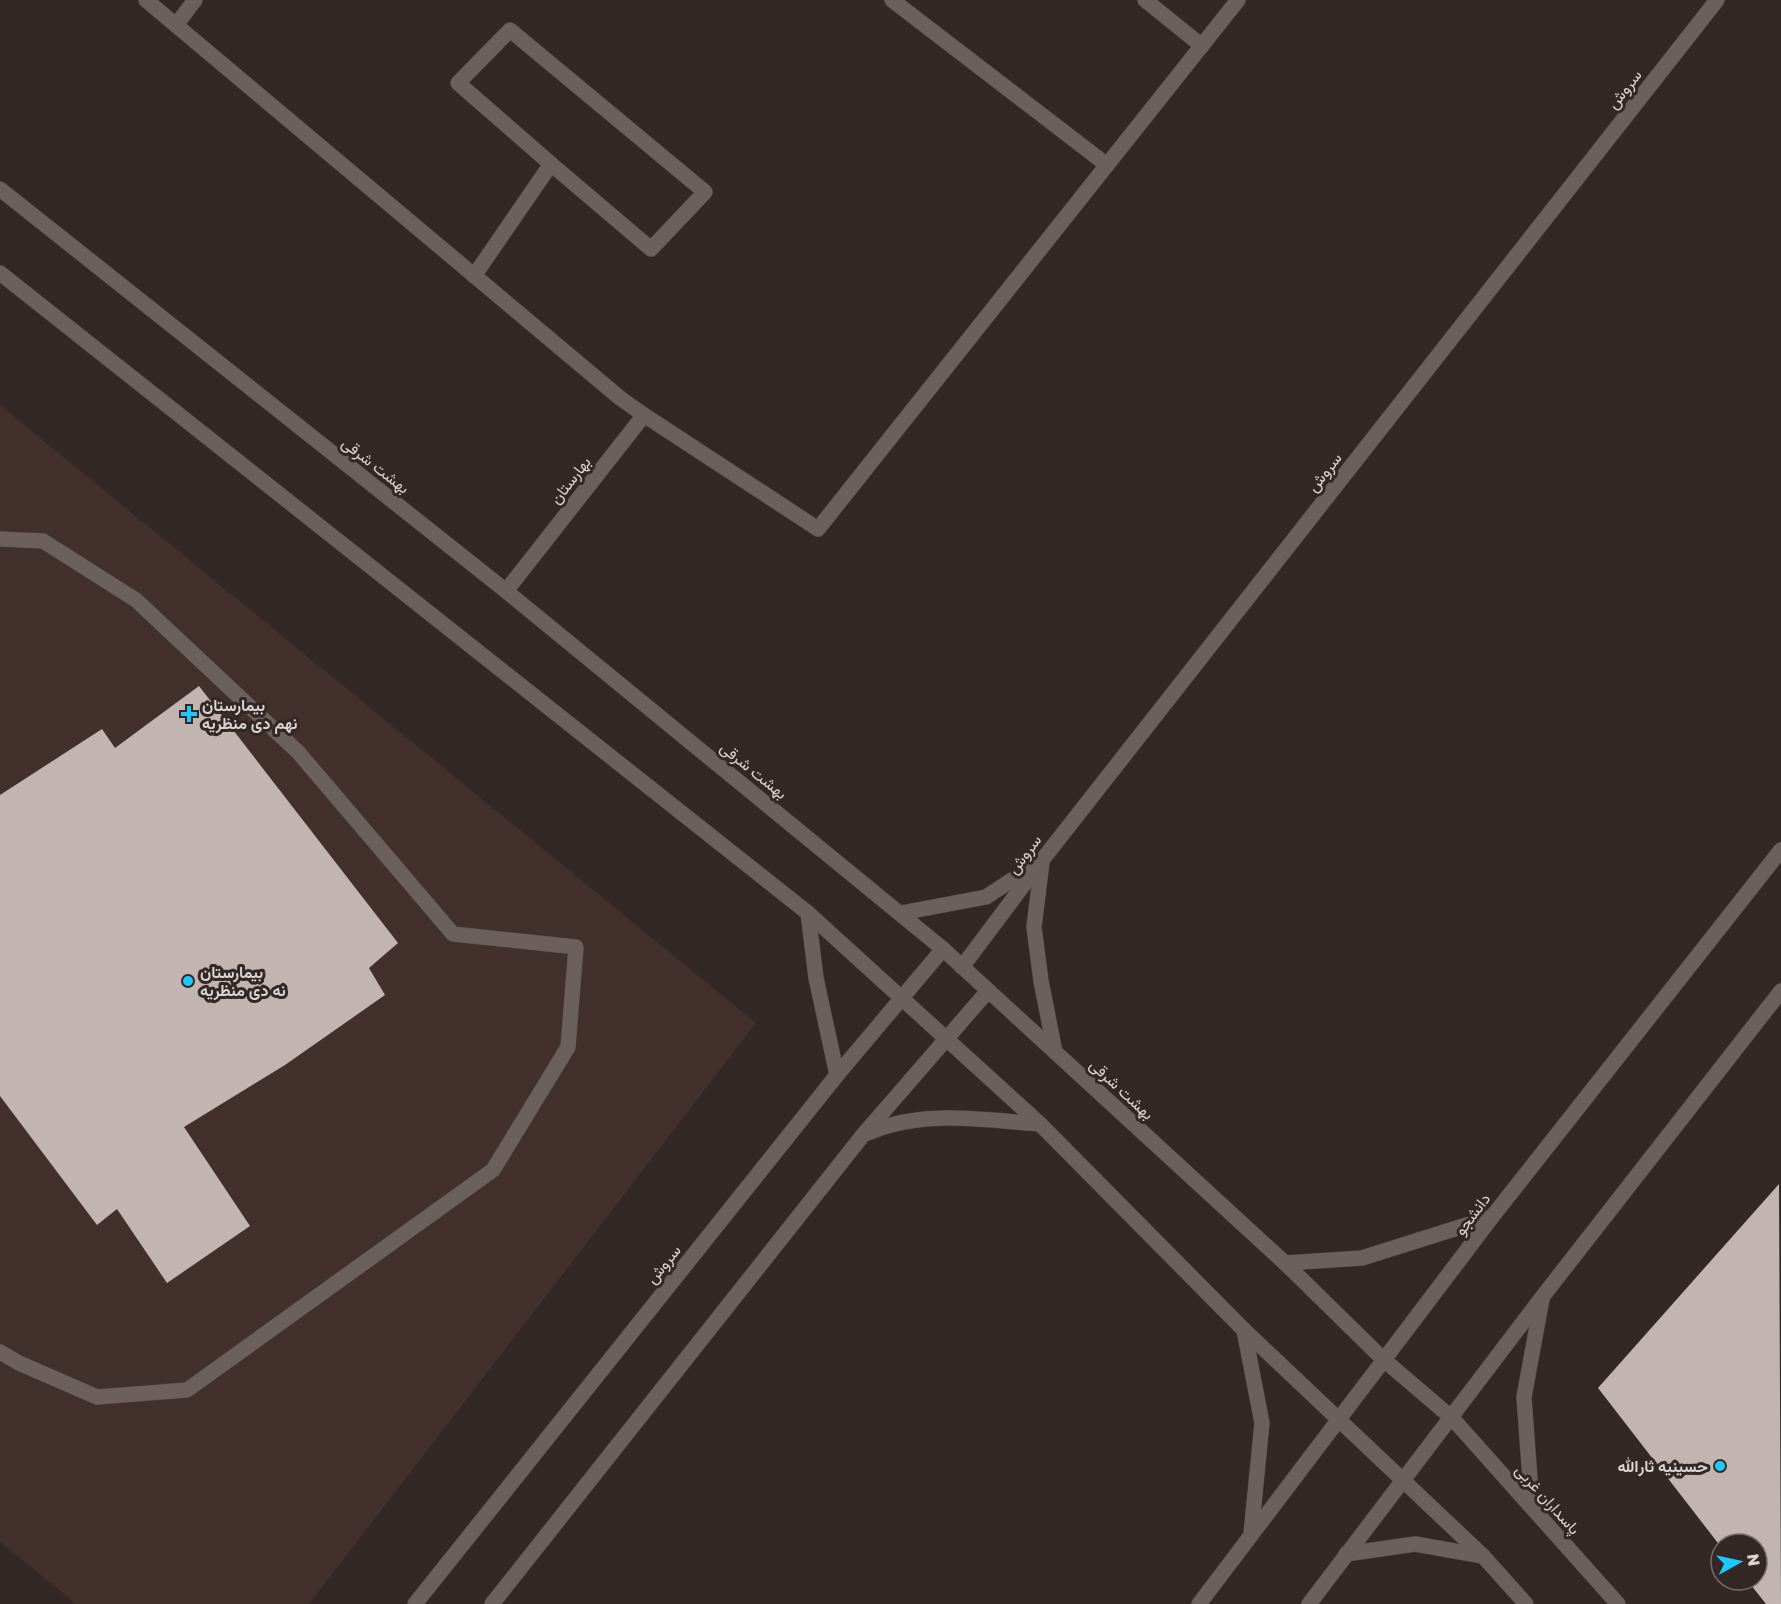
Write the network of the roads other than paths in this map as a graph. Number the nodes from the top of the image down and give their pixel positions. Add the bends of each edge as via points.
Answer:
1 (146, 0) edge
2 (195, 0) edge
3 (892, 0) edge
4 (1145, 0) edge
5 (1238, 0) edge
6 (1717, 0) edge
7 (176, 25) junction
8 (1202, 46) junction
9 (551, 164) junction
10 (1107, 165) junction
11 (0, 189) edge
12 (0, 273) edge
13 (474, 276) junction
14 (644, 415) junction
15 (0, 539) edge
16 (506, 591) junction
17 (1781, 850) edge
18 (1043, 859) junction
19 (808, 912) junction
20 (902, 913) junction
21 (943, 949) junction
22 (962, 967) junction
23 (987, 992) junction
24 (902, 998) junction
25 (1779, 998) edge
26 (947, 1039) junction
27 (1055, 1052) junction
28 (837, 1075) junction
29 (1040, 1124) junction
30 (862, 1135) junction
31 (1492, 1216) junction
32 (1285, 1263) junction
33 (1543, 1296) junction
34 (1244, 1330) junction
35 (0, 1352) edge
36 (1384, 1360) junction
37 (1452, 1418) junction
38 (1340, 1419) junction
39 (1404, 1479) junction
40 (1532, 1508) junction
41 (1251, 1535) junction
42 (1346, 1554) junction
43 (1483, 1556) junction
44 (415, 1604) edge
45 (492, 1604) edge
46 (1199, 1604) edge
47 (1309, 1604) edge
48 (1526, 1604) edge
49 (1618, 1604) edge

1 - 7 main road
2 - 7 main road
3 - 10 main road
4 - 8 main road
5 - 8 main road
6 - 18 main road, سروش
7 - 13 main road
8 - 10 main road
9 - 9 main road via 651,249 705,192 510,30 458,83
9 - 13 main road
10 - 14 main road via 818,529
11 - 16 main road, بهشت شرقی
12 - 19 main road
13 - 14 main road
14 - 16 main road, بهارستان
15 - 35 main road via 43,541 136,600 298,752 453,934 576,947 568,1047 493,1170 187,1390 97,1397
16 - 20 main road, بهشت شرقی
17 - 31 main road, دانشجو
18 - 20 main road via 986,897
18 - 22 main road, سروش
18 - 27 main road via 1034,927
19 - 24 main road
19 - 28 main road via 816,978
20 - 21 main road, بهشت شرقی
21 - 22 main road, بهشت شرقی
21 - 24 main road, سروش
22 - 23 main road, بهشت شرقی
23 - 26 main road
23 - 27 main road, بهشت شرقی
24 - 26 main road
24 - 28 main road, سروش
25 - 33 main road
26 - 29 main road
26 - 30 main road
27 - 32 main road, بهشت شرقی
28 - 44 main road, سروش
29 - 30 main road via 954,1117 889,1123
29 - 34 main road
30 - 45 main road
31 - 32 main road via 1362,1258
31 - 36 main road, دانشجو
32 - 36 main road, بهشت شرقی
33 - 37 main road
33 - 40 main road via 1524,1397
34 - 38 main road
34 - 41 main road via 1262,1423
36 - 37 main road, بهشت شرقی
36 - 38 main road, دانشجو
37 - 39 main road
37 - 40 main road, پاسداران غربی
38 - 39 main road
38 - 41 main road, دانشجو
39 - 42 main road
39 - 43 main road
40 - 49 main road, پاسداران غربی
41 - 46 main road, دانشجو
42 - 43 main road via 1415,1544
42 - 47 main road
43 - 48 main road

